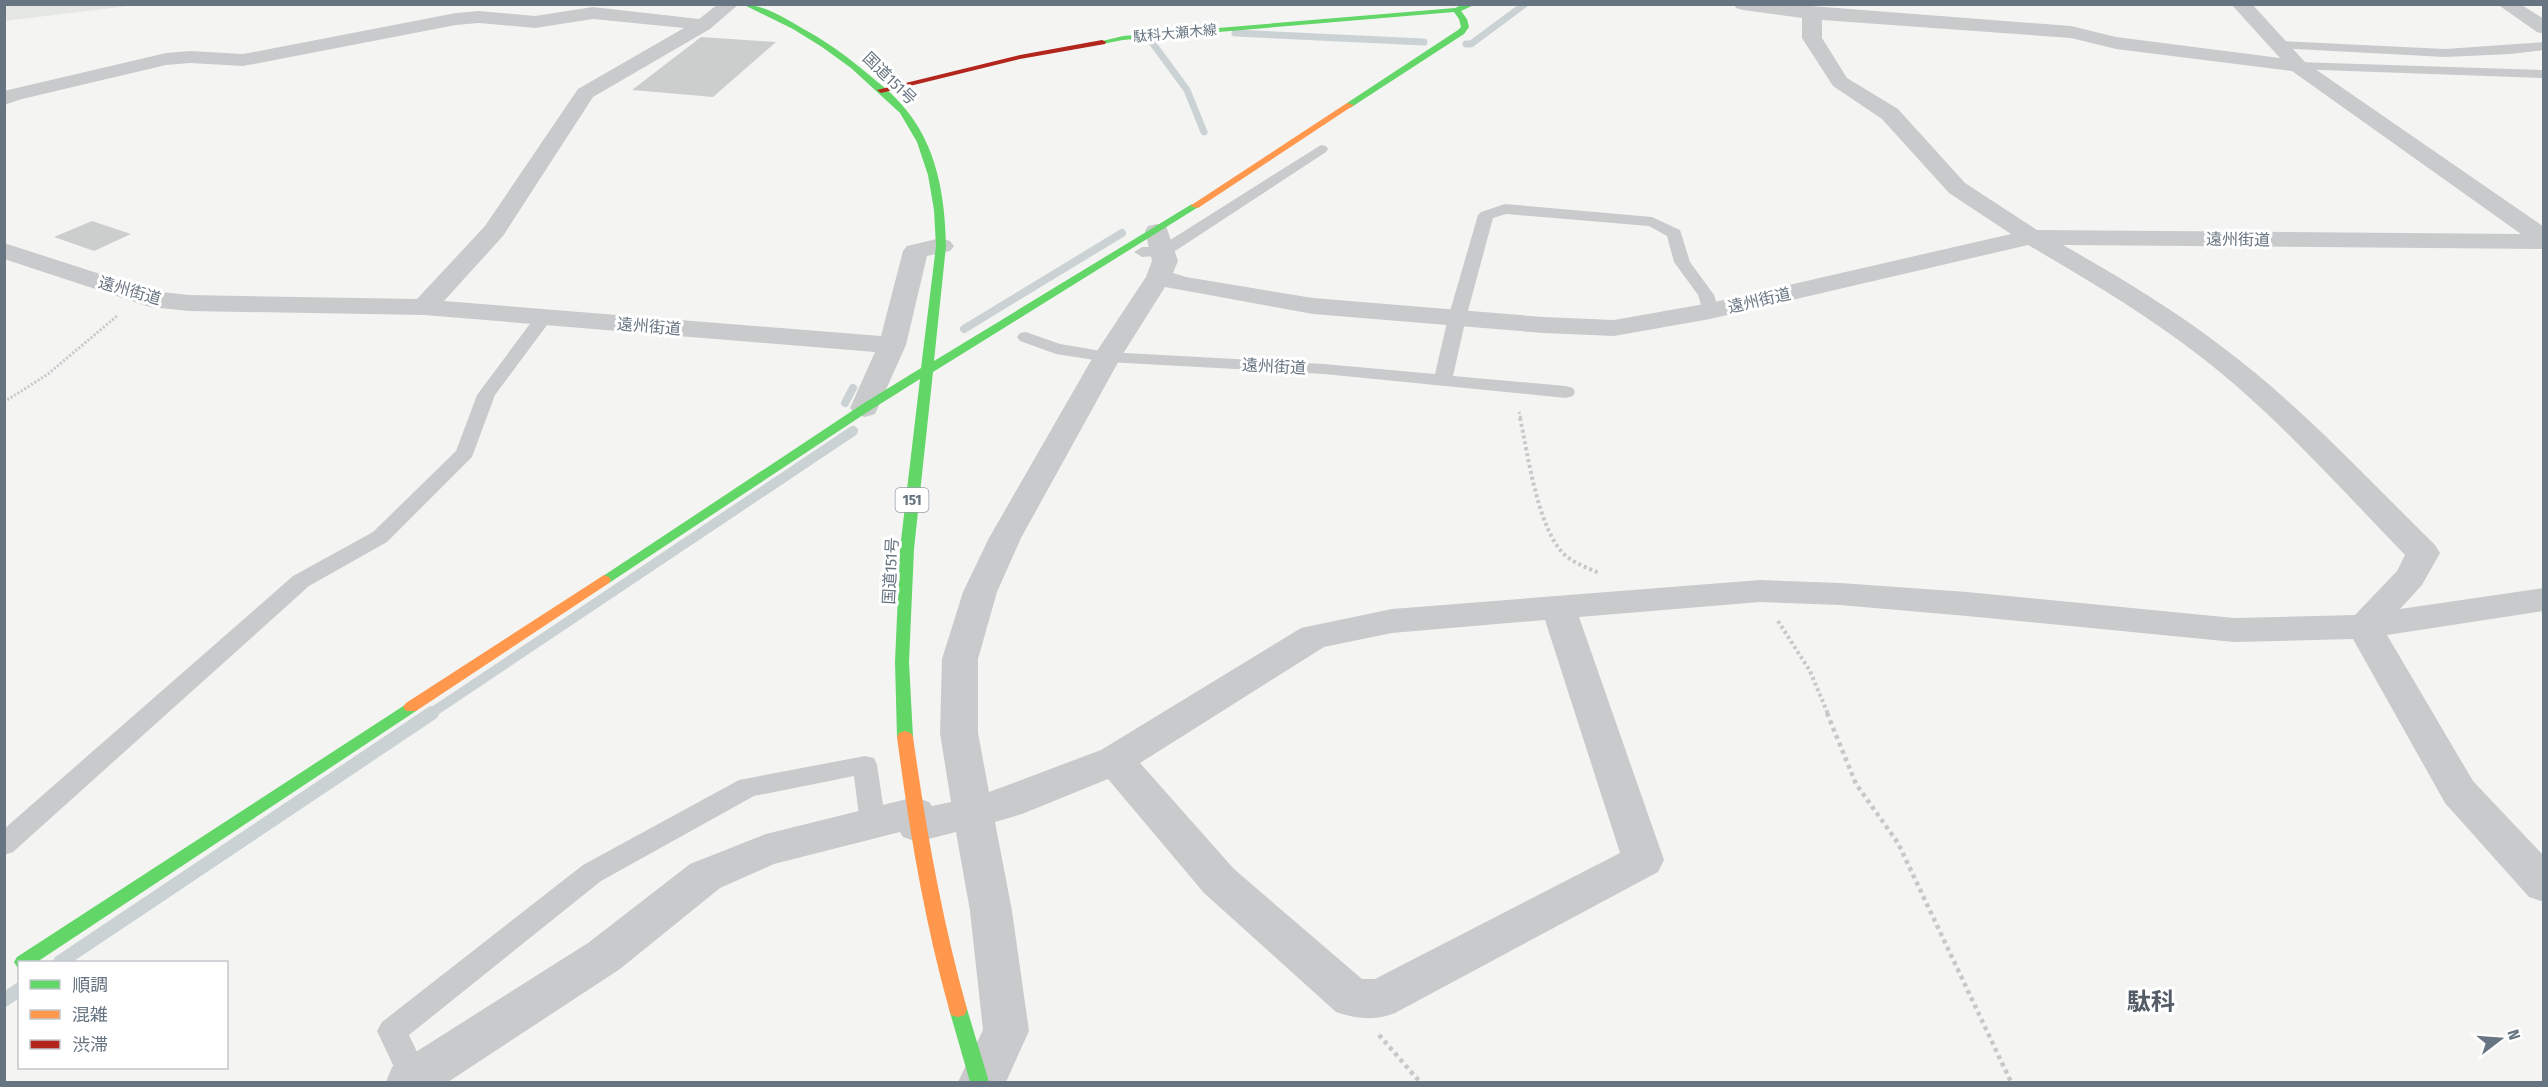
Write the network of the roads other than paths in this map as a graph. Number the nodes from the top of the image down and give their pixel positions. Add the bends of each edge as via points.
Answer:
1 (730, 4) edge
2 (745, 4) edge
3 (1473, 4) edge
4 (1743, 4) edge
5 (1964, 4) edge
6 (2240, 4) edge
7 (2506, 4) edge
8 (1456, 10) junction
9 (1812, 14) junction
10 (703, 25) junction
11 (1994, 27) junction
12 (2544, 28) edge
13 (2279, 45) junction
14 (2544, 46) edge
15 (2298, 66) junction
16 (2544, 74) edge
17 (881, 90) junction
18 (4, 99) edge
19 (1321, 149) dead end
20 (2032, 237) junction
21 (2544, 241) edge
22 (941, 246) junction
23 (4, 250) edge
24 (1155, 253) junction
25 (424, 307) junction
26 (1710, 311) junction
27 (544, 317) junction
28 (1457, 318) junction
29 (1026, 337) dead end
30 (892, 345) junction
31 (1107, 357) junction
32 (1443, 381) junction
33 (1566, 392) dead end
34 (865, 408) junction
35 (2544, 599) edge
36 (1558, 608) junction
37 (2364, 627) junction
38 (1114, 760) junction
39 (972, 814) junction
40 (916, 819) junction
41 (873, 824) junction
42 (4, 845) edge
43 (2544, 885) edge
44 (26, 961) edge
45 (18, 966) edge
46 (4, 975) edge
47 (412, 1081) edge
48 (981, 1083) edge

1 - 10 street
2 - 17 main road, 国道151号 / 151 via 798,27 831,47
3 - 8 main road, 駄科大瀬木線
4 - 9 street
5 - 11 street
6 - 13 street
7 - 12 street
8 - 17 main road, 駄科大瀬木線 via 1123,38 1020,57
8 - 24 main road via 1465,27 1461,32
9 - 11 street
9 - 20 street via 1812,38 1840,82 1890,114 1957,188
10 - 18 street via 593,13 535,22 456,19 243,60 166,59
10 - 25 street via 585,93 494,231
11 - 15 street via 2071,32 2116,43
13 - 14 lane via 2465,53
13 - 15 street
15 - 16 lane
15 - 21 street
17 - 22 main road, 国道151号 / 151 via 906,114 933,171 941,207
19 - 24 lane
20 - 21 street, 遠州街道
20 - 26 street, 遠州街道
20 - 37 street via 2134,297 2212,352 2281,411 2423,553 2410,576
22 - 30 street via 916,251
22 - 40 main road, 国道151号 / 151 via 907,549 902,662 903,724
23 - 25 street, 遠州街道 via 150,299
24 - 28 street, 遠州街道 via 1182,284 1312,306
24 - 31 street
24 - 34 main road via 969,345
25 - 27 street, 遠州街道
26 - 28 street, 遠州街道 via 1614,328
26 - 28 lane via 1706,295 1682,262 1674,233 1652,222 1505,209 1486,215
27 - 30 street, 遠州街道
27 - 42 lane via 486,395 465,453 381,537 302,580
28 - 32 lane
29 - 31 lane, 遠州街道 via 1056,350
30 - 34 street
31 - 32 lane, 遠州街道 via 1324,369
31 - 39 street via 1005,538 976,603 960,659 959,733
32 - 33 lane, 遠州街道
34 - 44 main road
35 - 37 street
36 - 37 street via 1760,591 1967,604 2234,630
36 - 38 street via 1392,621 1314,637
36 - 38 street via 1643,860 1379,999 1352,998 1219,881
37 - 43 street via 2459,792
38 - 39 street
39 - 40 street
39 - 48 street via 991,911 1006,1031
40 - 41 street
40 - 48 main road, 国道151号 / 151 via 940,948
41 - 47 street via 766,850 705,876 604,956
41 - 47 lane via 865,765 748,787 644,844 592,873 392,1031
45 - 46 street

